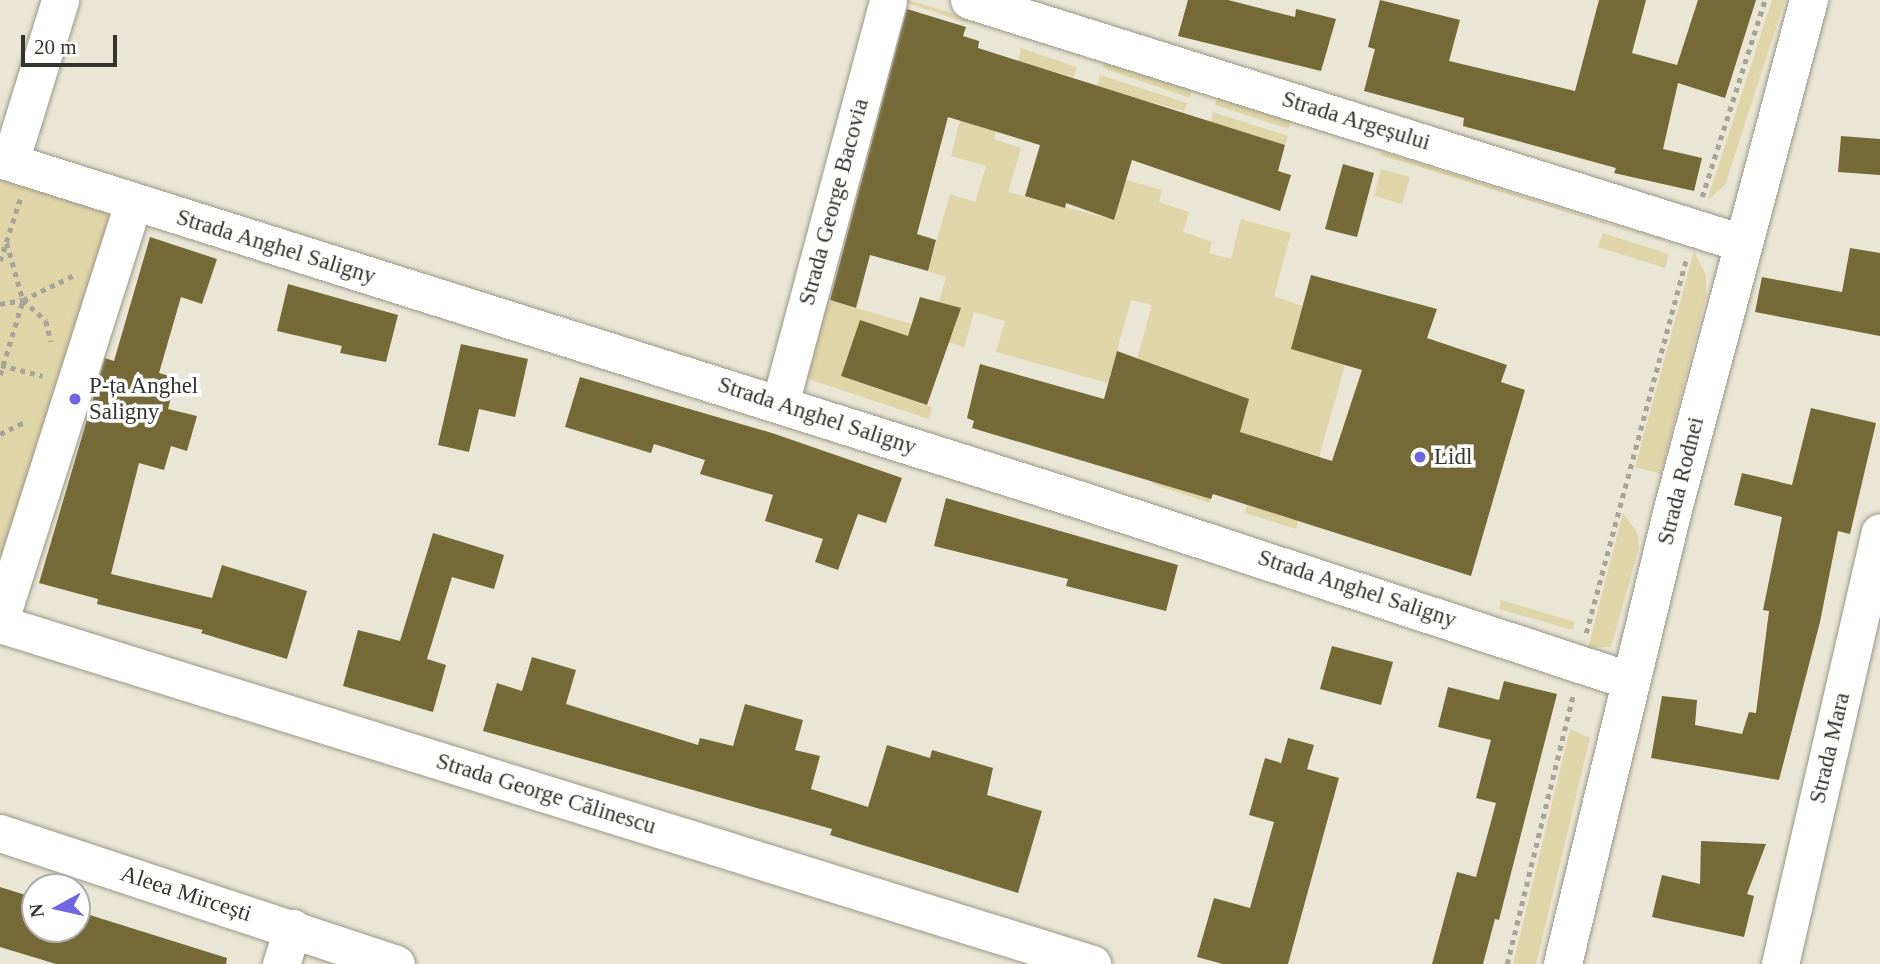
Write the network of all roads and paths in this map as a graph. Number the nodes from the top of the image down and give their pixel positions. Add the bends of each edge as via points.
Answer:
1 (60, 0) edge
2 (888, 0) edge
3 (969, 0) edge
4 (1765, 0) edge
5 (1809, 0) edge
6 (10, 171) edge
7 (133, 202) junction
8 (1694, 226) junction
9 (6, 241) junction
10 (1742, 243) junction
11 (0, 261) edge
12 (82, 271) dead end
13 (23, 300) junction
14 (0, 304) edge
15 (51, 355) dead end
16 (1, 365) edge
17 (49, 366) dead end
18 (0, 375) edge
19 (47, 377) junction
20 (43, 388) dead end
21 (780, 404) junction
22 (34, 410) dead end
23 (0, 434) edge
24 (1880, 532) edge
25 (0, 622) edge
26 (1583, 648) dead end
27 (1631, 681) junction
28 (1575, 687) dead end
29 (0, 832) edge
30 (293, 928) junction
31 (281, 964) edge
32 (396, 964) edge
33 (1092, 964) edge
34 (1507, 964) edge
35 (1563, 964) edge
36 (1780, 964) edge

1 - 6 street
2 - 21 street, Strada George Bacovia
3 - 8 street, Strada Argeșului
4 - 8 path via 1714,148
5 - 10 main road, Strada Rodnei
6 - 7 street, Strada Anghel Saligny
6 - 9 path
7 - 21 street, Strada Anghel Saligny
7 - 25 street
8 - 10 street, Strada Argeșului
8 - 26 path
9 - 11 path
9 - 13 path
10 - 27 main road, Strada Rodnei
12 - 13 path
13 - 14 path
13 - 15 path via 46,321
13 - 16 path
16 - 18 path
16 - 19 path
17 - 19 path
19 - 20 path
21 - 27 street, Strada Anghel Saligny
22 - 23 path via 29,421
24 - 36 street, Strada Mara
25 - 33 street, Strada George Călinescu
27 - 35 main road, Strada Rodnei
28 - 34 path
29 - 30 street, Aleea Mircești
30 - 31 street
30 - 32 street, Aleea Mircești

